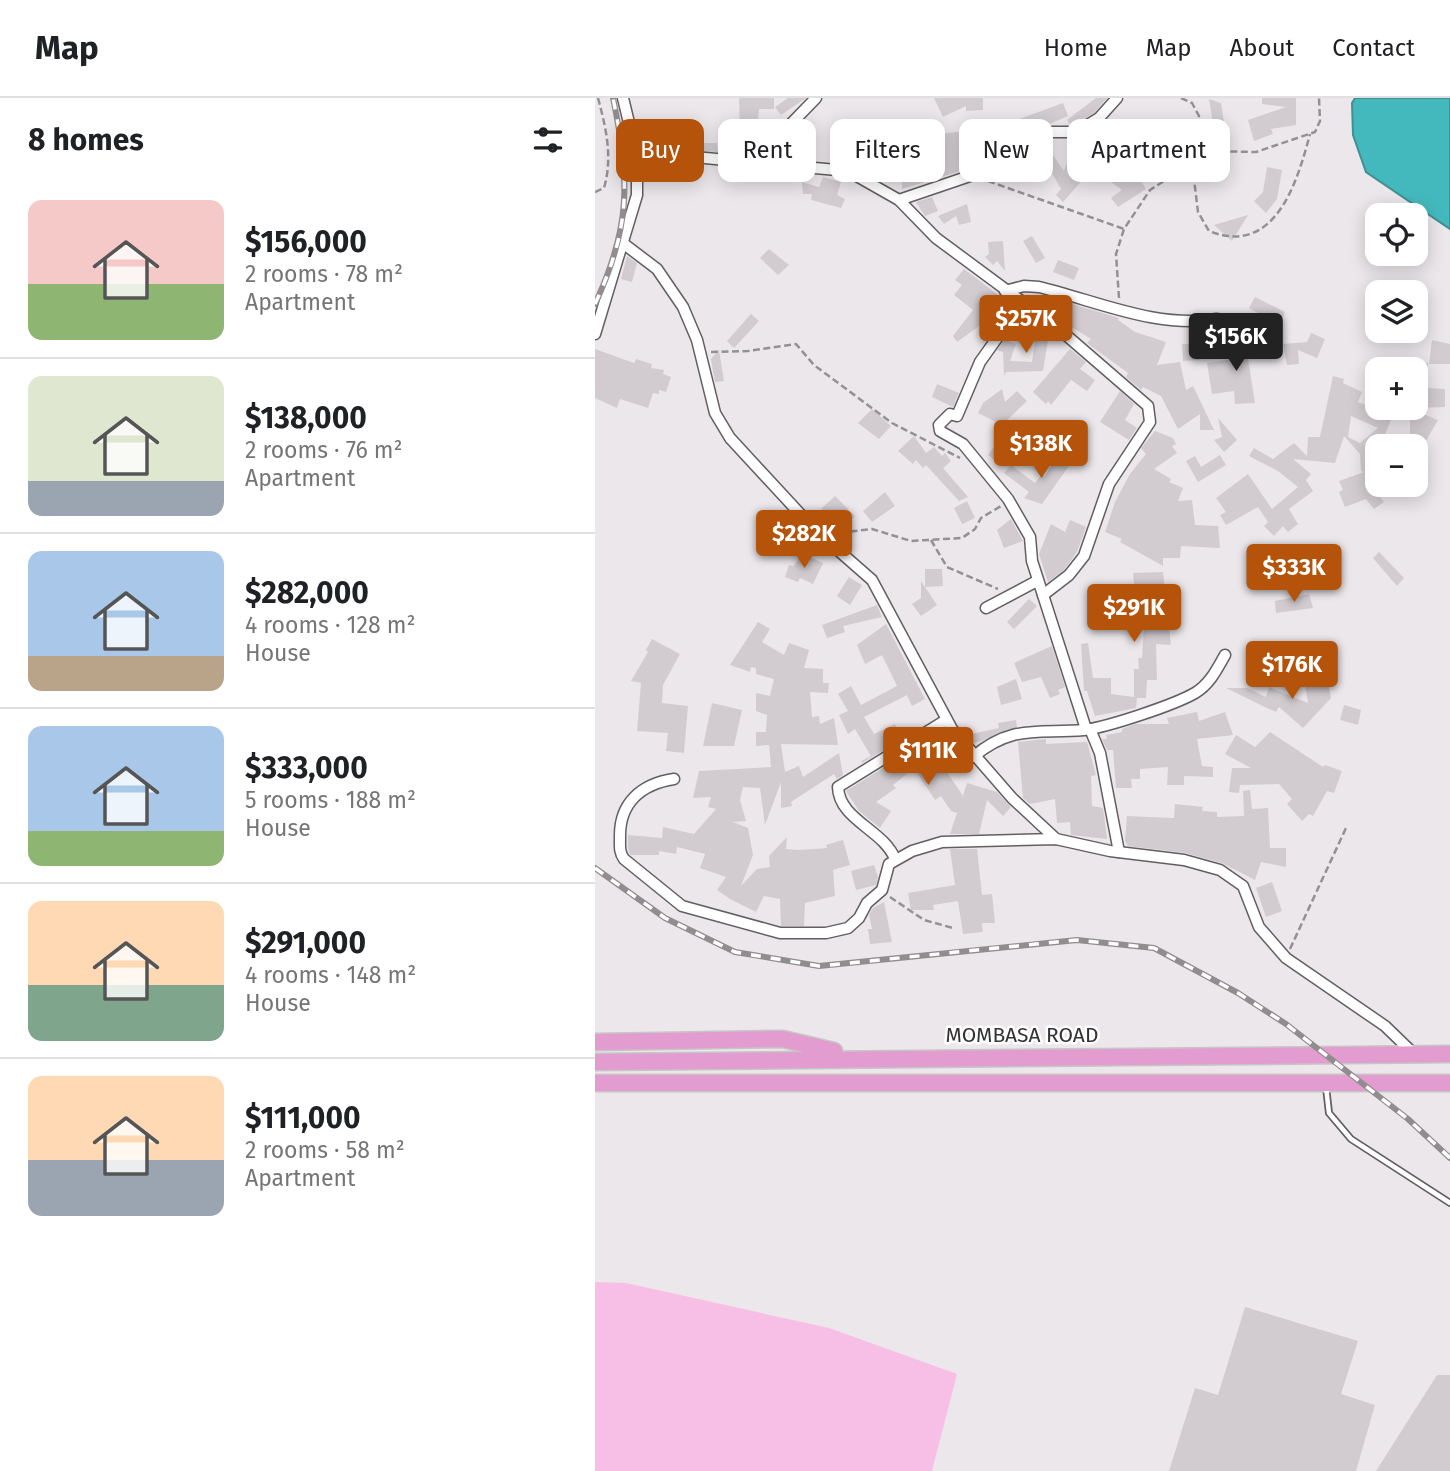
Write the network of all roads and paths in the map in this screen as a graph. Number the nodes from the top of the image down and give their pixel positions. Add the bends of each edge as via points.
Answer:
1 (598, 98) edge
2 (623, 98) edge
3 (816, 98) edge
4 (1117, 98) edge
5 (1181, 98) edge
6 (1319, 98) edge
7 (628, 119) edge
8 (796, 119) edge
9 (1196, 119) edge
10 (1053, 132) edge
11 (1311, 134) junction
12 (1230, 151) edge
13 (816, 167) edge
14 (959, 181) edge
15 (637, 182) edge
16 (989, 182) edge
17 (1162, 182) edge
18 (1194, 182) edge
19 (595, 192) edge
20 (899, 200) junction
21 (1124, 229) junction
22 (624, 244) junction
23 (1005, 291) junction
24 (1022, 303) junction
25 (1119, 309) junction
26 (1217, 319) dead end
27 (595, 334) edge
28 (701, 354) junction
29 (982, 465) junction
30 (1008, 499) junction
31 (810, 525) junction
32 (931, 540) junction
33 (1037, 582) junction
34 (1011, 594) junction
35 (1043, 595) junction
36 (986, 608) dead end
37 (1225, 655) dead end
38 (946, 720) junction
39 (1088, 729) junction
40 (973, 757) junction
41 (674, 779) dead end
42 (1346, 828) dead end
43 (1056, 839) junction
44 (1119, 852) junction
45 (895, 859) junction
46 (882, 890) junction
47 (953, 928) dead end
48 (1286, 958) junction
49 (595, 1042) edge
50 (1450, 1054) edge
51 (1414, 1055) junction
52 (857, 1057) junction
53 (595, 1062) edge
54 (1326, 1082) junction
55 (595, 1083) edge
56 (1450, 1083) edge
57 (1450, 1203) edge

1 - 19 path via 608,138 608,172 604,188
2 - 7 street
3 - 8 street
4 - 10 street via 1099,118 1076,132
5 - 9 path via 1198,110
6 - 11 path via 1320,121
11 - 12 path via 1257,152
11 - 18 path via 1299,175 1264,229 1235,237 1204,227
13 - 20 street via 839,169
14 - 20 street
15 - 22 street
16 - 21 path
17 - 21 path via 1150,190
20 - 23 street via 936,238
21 - 25 path via 1116,254
22 - 27 street
22 - 28 street via 646,259 675,295 692,324
23 - 24 street
23 - 25 street via 1039,287
24 - 29 street via 988,349 957,416 950,414 939,425
24 - 35 street via 1073,340 1151,410 1146,430 1109,484 1084,556 1060,584
25 - 26 street via 1185,322
28 - 29 path via 796,344 814,365 892,423 970,464
28 - 31 street via 723,429
29 - 30 street
30 - 32 path via 963,538
30 - 33 street via 1030,537
31 - 32 path via 847,532 872,529 911,541
31 - 38 street via 879,590
32 - 34 path via 947,567
33 - 34 street
33 - 35 street
34 - 36 street
35 - 39 street
37 - 39 street via 1215,674 1196,692
38 - 40 street
38 - 45 street via 838,786 845,805 886,842
39 - 40 street via 1029,730 992,742
39 - 44 street via 1100,753
40 - 43 street
41 - 46 street via 649,784 632,799 620,820 620,851 682,906 760,929 826,933 855,924 867,903
42 - 48 path
43 - 44 street
43 - 45 street via 943,842
44 - 48 street via 1195,862 1232,876 1243,886 1259,928
45 - 46 street via 886,868
46 - 47 path via 924,920
48 - 51 street via 1385,1026
49 - 52 highway via 783,1039
50 - 51 highway, MOMBASA ROAD
51 - 52 highway, MOMBASA ROAD
52 - 53 highway, MOMBASA ROAD
54 - 55 highway
54 - 56 highway
54 - 57 lane via 1329,1113 1351,1139

